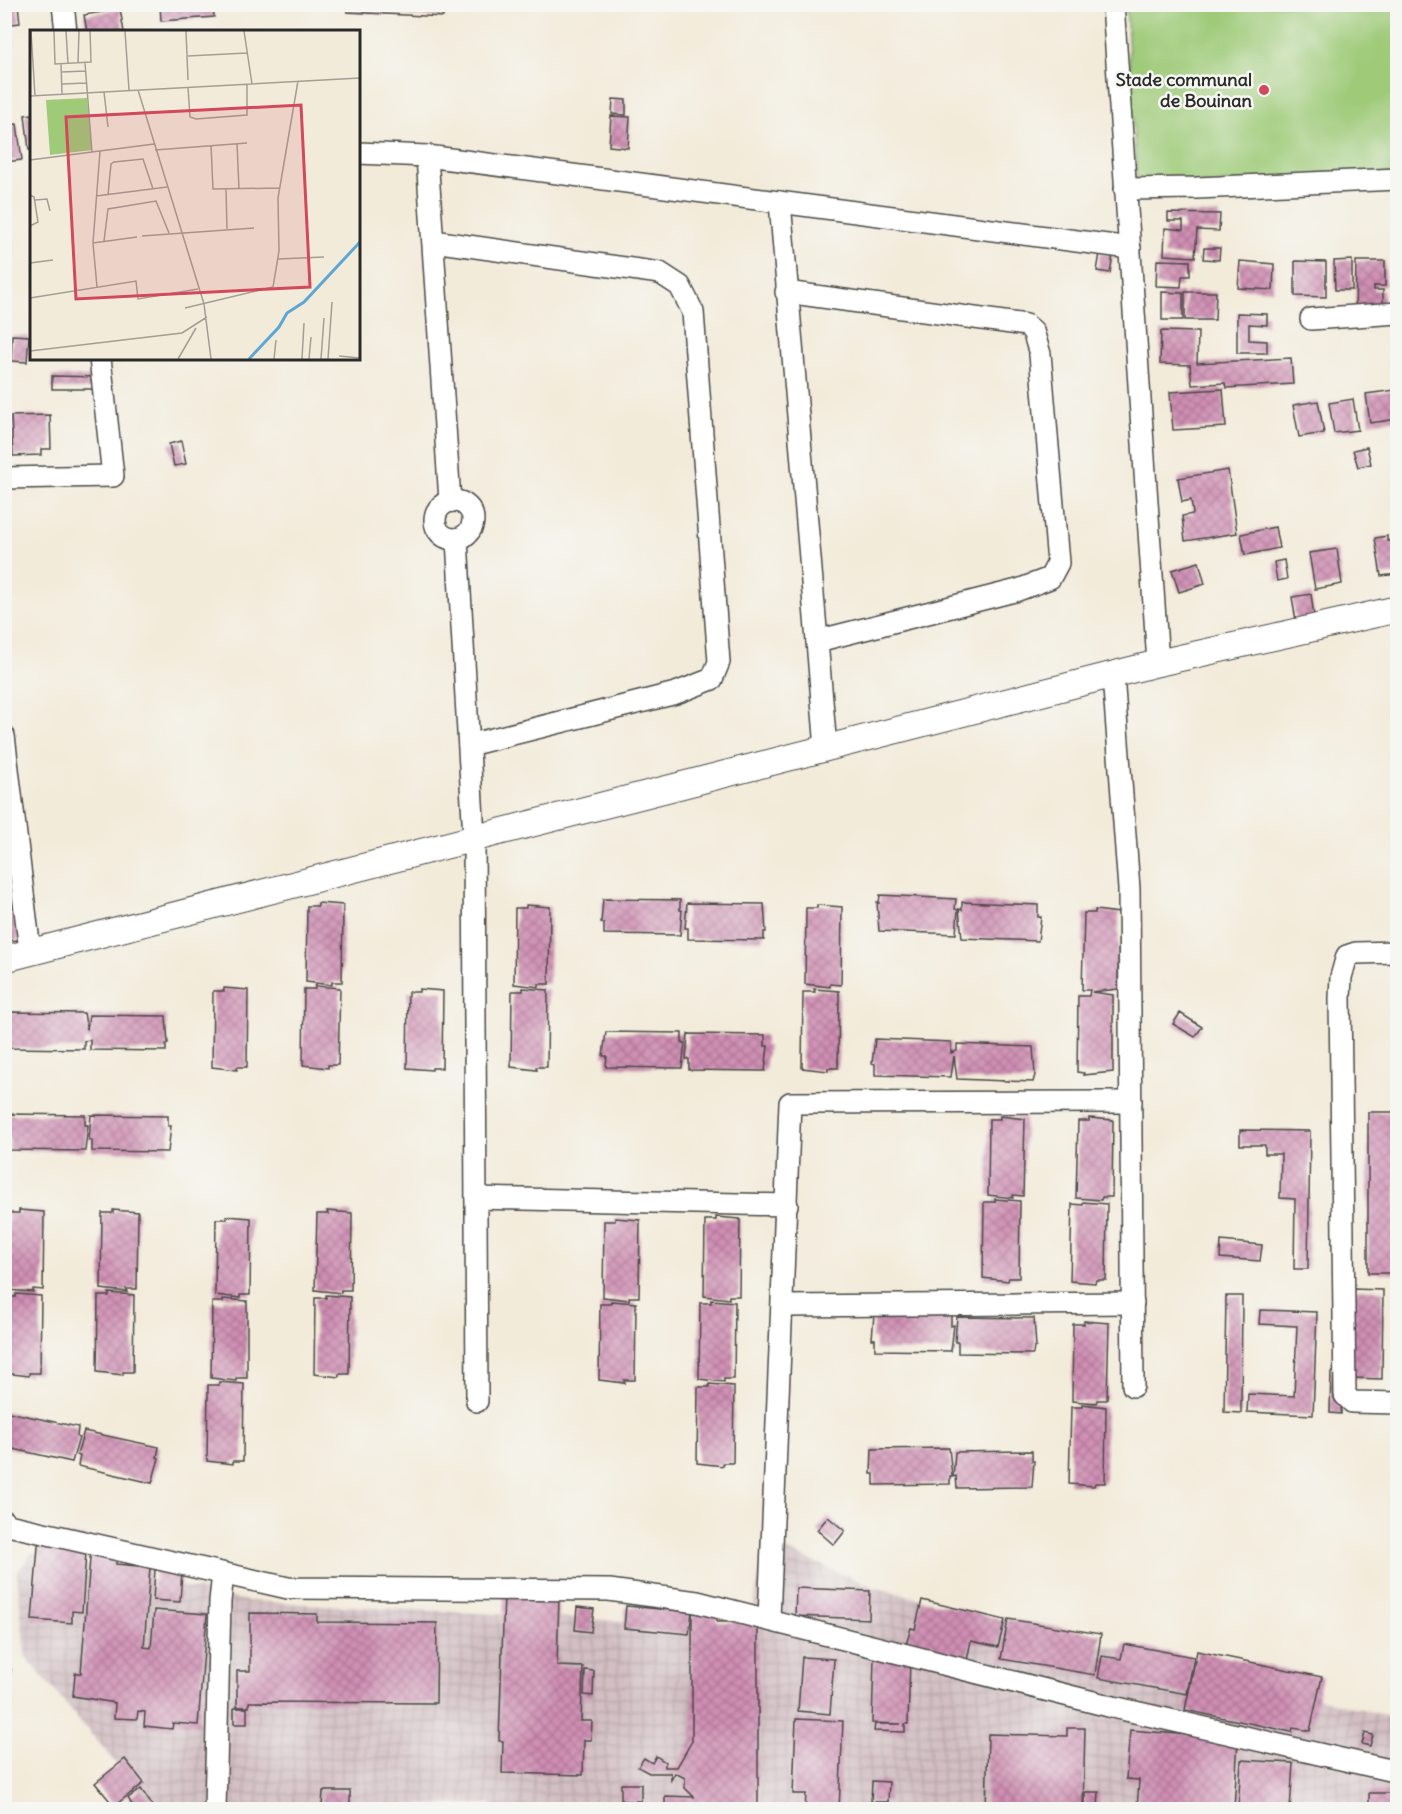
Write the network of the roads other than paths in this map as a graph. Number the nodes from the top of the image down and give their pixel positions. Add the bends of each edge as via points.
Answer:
1 (63, 4) edge
2 (1113, 4) edge
3 (66, 30) edge
4 (360, 153) edge
5 (427, 156) junction
6 (1398, 179) edge
7 (1125, 189) junction
8 (780, 202) junction
9 (433, 241) junction
10 (1130, 248) junction
11 (786, 292) junction
12 (1398, 313) edge
13 (1311, 319) dead end
14 (100, 360) edge
15 (4, 478) edge
16 (1398, 609) edge
17 (817, 641) junction
18 (1158, 663) junction
19 (1113, 675) junction
20 (4, 736) edge
21 (469, 745) junction
22 (826, 748) junction
23 (474, 837) junction
24 (30, 951) junction
25 (1398, 952) edge
26 (4, 959) edge
27 (1131, 1102) junction
28 (476, 1198) junction
29 (787, 1205) junction
30 (1133, 1303) junction
31 (784, 1306) junction
32 (1133, 1386) dead end
33 (477, 1401) dead end
34 (1398, 1403) edge
35 (4, 1521) edge
36 (223, 1574) junction
37 (769, 1619) junction
38 (1398, 1772) edge
39 (215, 1809) edge

1 - 3 street
2 - 7 street
4 - 5 street
5 - 8 street
5 - 9 street
6 - 7 street
7 - 10 street
8 - 10 street
8 - 11 street
9 - 21 street via 450,501 441,505 435,523 447,538 457,539
9 - 21 street via 660,273 680,286 693,312 719,662 712,679 676,693
10 - 18 street
11 - 17 street
11 - 17 street via 1026,325 1040,354 1058,563 1050,578 1018,590
12 - 13 street
14 - 15 street via 113,476
16 - 18 street
17 - 22 street
18 - 19 street
19 - 22 street
19 - 27 street via 1129,889
20 - 24 street
21 - 23 street
22 - 23 street
23 - 24 street
23 - 28 street
24 - 26 street
25 - 34 street via 1356,953 1347,957 1340,998 1345,1395 1352,1402
27 - 29 street via 790,1103
27 - 30 street
28 - 29 street
28 - 33 street
29 - 31 street
30 - 31 street
30 - 32 street
31 - 37 street
35 - 36 street
36 - 37 street via 288,1588 609,1590 697,1602
36 - 39 street
37 - 38 street via 1113,1707

